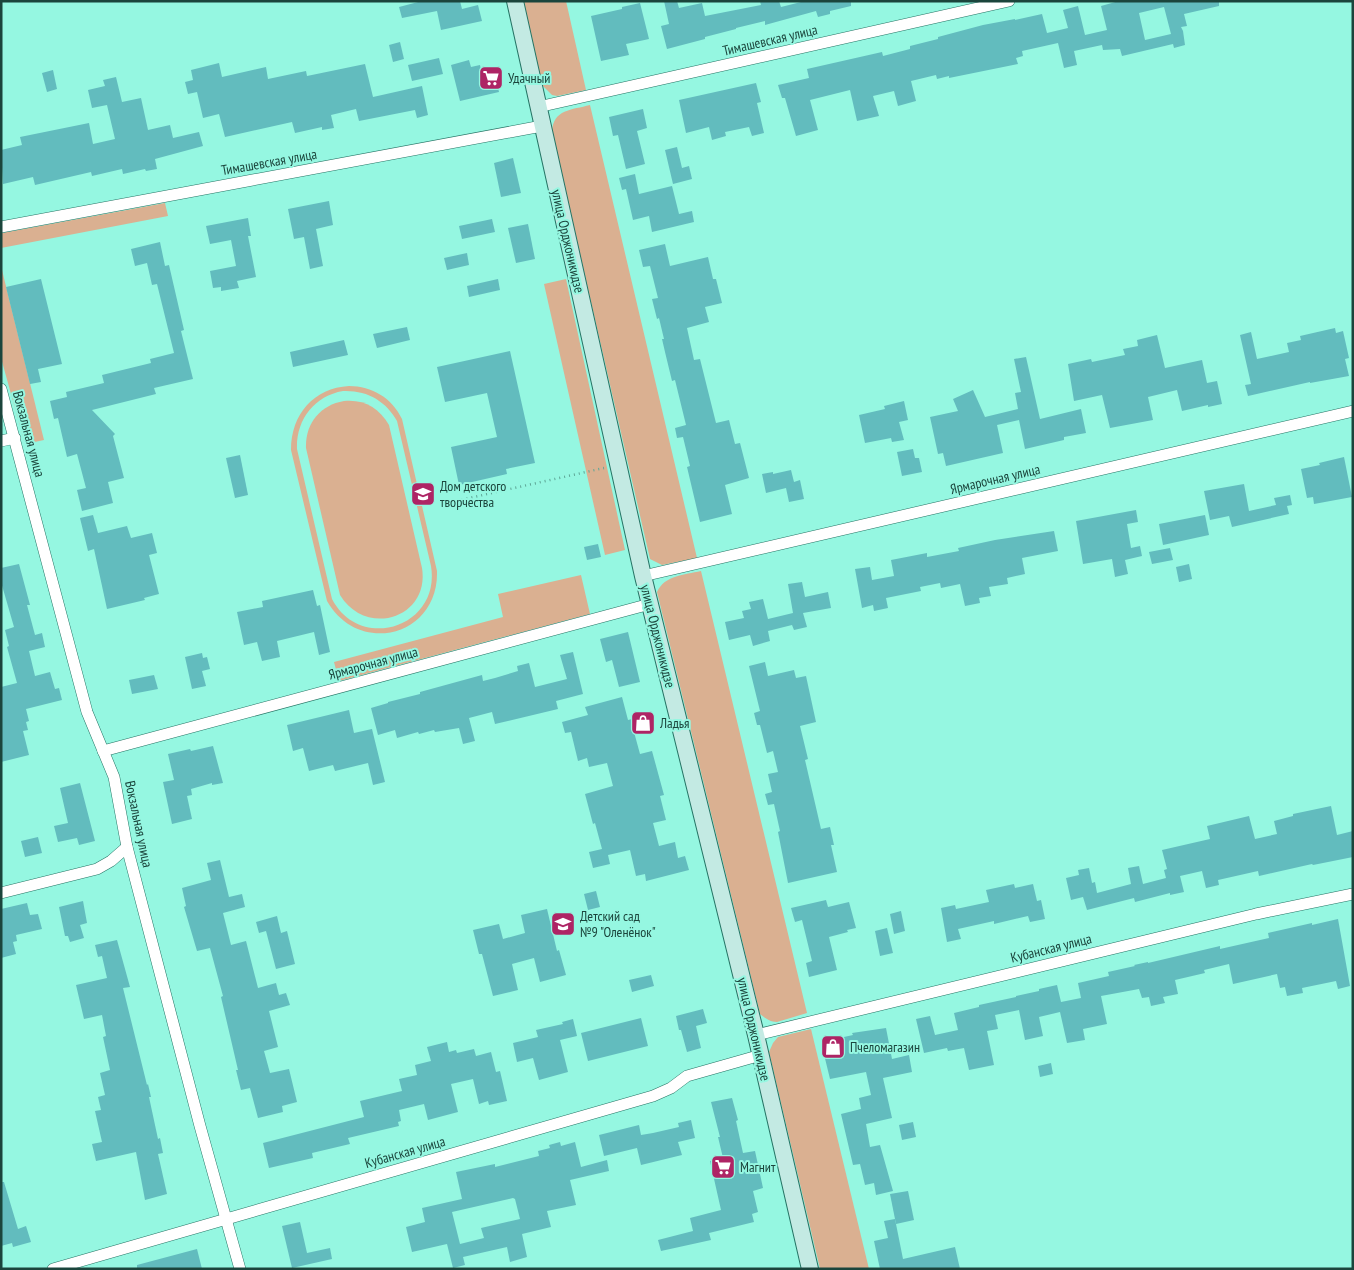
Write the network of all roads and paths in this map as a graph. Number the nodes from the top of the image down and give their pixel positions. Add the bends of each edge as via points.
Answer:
1 (515, 1) edge
2 (1009, 1) edge
3 (538, 107) junction
4 (542, 126) junction
5 (1, 227) edge
6 (1, 389) edge
7 (1353, 411) edge
8 (15, 438) junction
9 (1, 441) edge
10 (618, 465) junction
11 (447, 503) dead end
12 (644, 576) junction
13 (650, 604) junction
14 (103, 751) junction
15 (127, 847) junction
16 (1, 893) edge
17 (1353, 894) edge
18 (756, 1035) junction
19 (761, 1055) junction
20 (227, 1219) junction
21 (53, 1269) edge
22 (240, 1269) edge
23 (810, 1269) edge

1 - 3 main road, улица Орджоникидзе
2 - 3 street, Тимашевская улица
3 - 4 main road, улица Орджоникидзе
4 - 5 street, Тимашевская улица
4 - 10 main road, улица Орджоникидзе
6 - 8 street, Вокзальная улица
7 - 12 street, Ярмарочная улица
8 - 9 street
8 - 14 street, Вокзальная улица via 87,712
10 - 11 path
10 - 12 main road, улица Орджоникидзе
12 - 13 main road, улица Орджоникидзе
13 - 14 street, Ярмарочная улица
13 - 18 main road, улица Орджоникидзе
14 - 15 street, Вокзальная улица via 114,777
15 - 16 street via 97,869
15 - 20 street, Вокзальная улица
17 - 18 street, Кубанская улица
18 - 19 main road, улица Орджоникидзе
19 - 20 street, Кубанская улица via 687,1076 653,1096
19 - 23 main road, улица Орджоникидзе
20 - 21 street, Кубанская улица
20 - 22 street, Вокзальная улица

